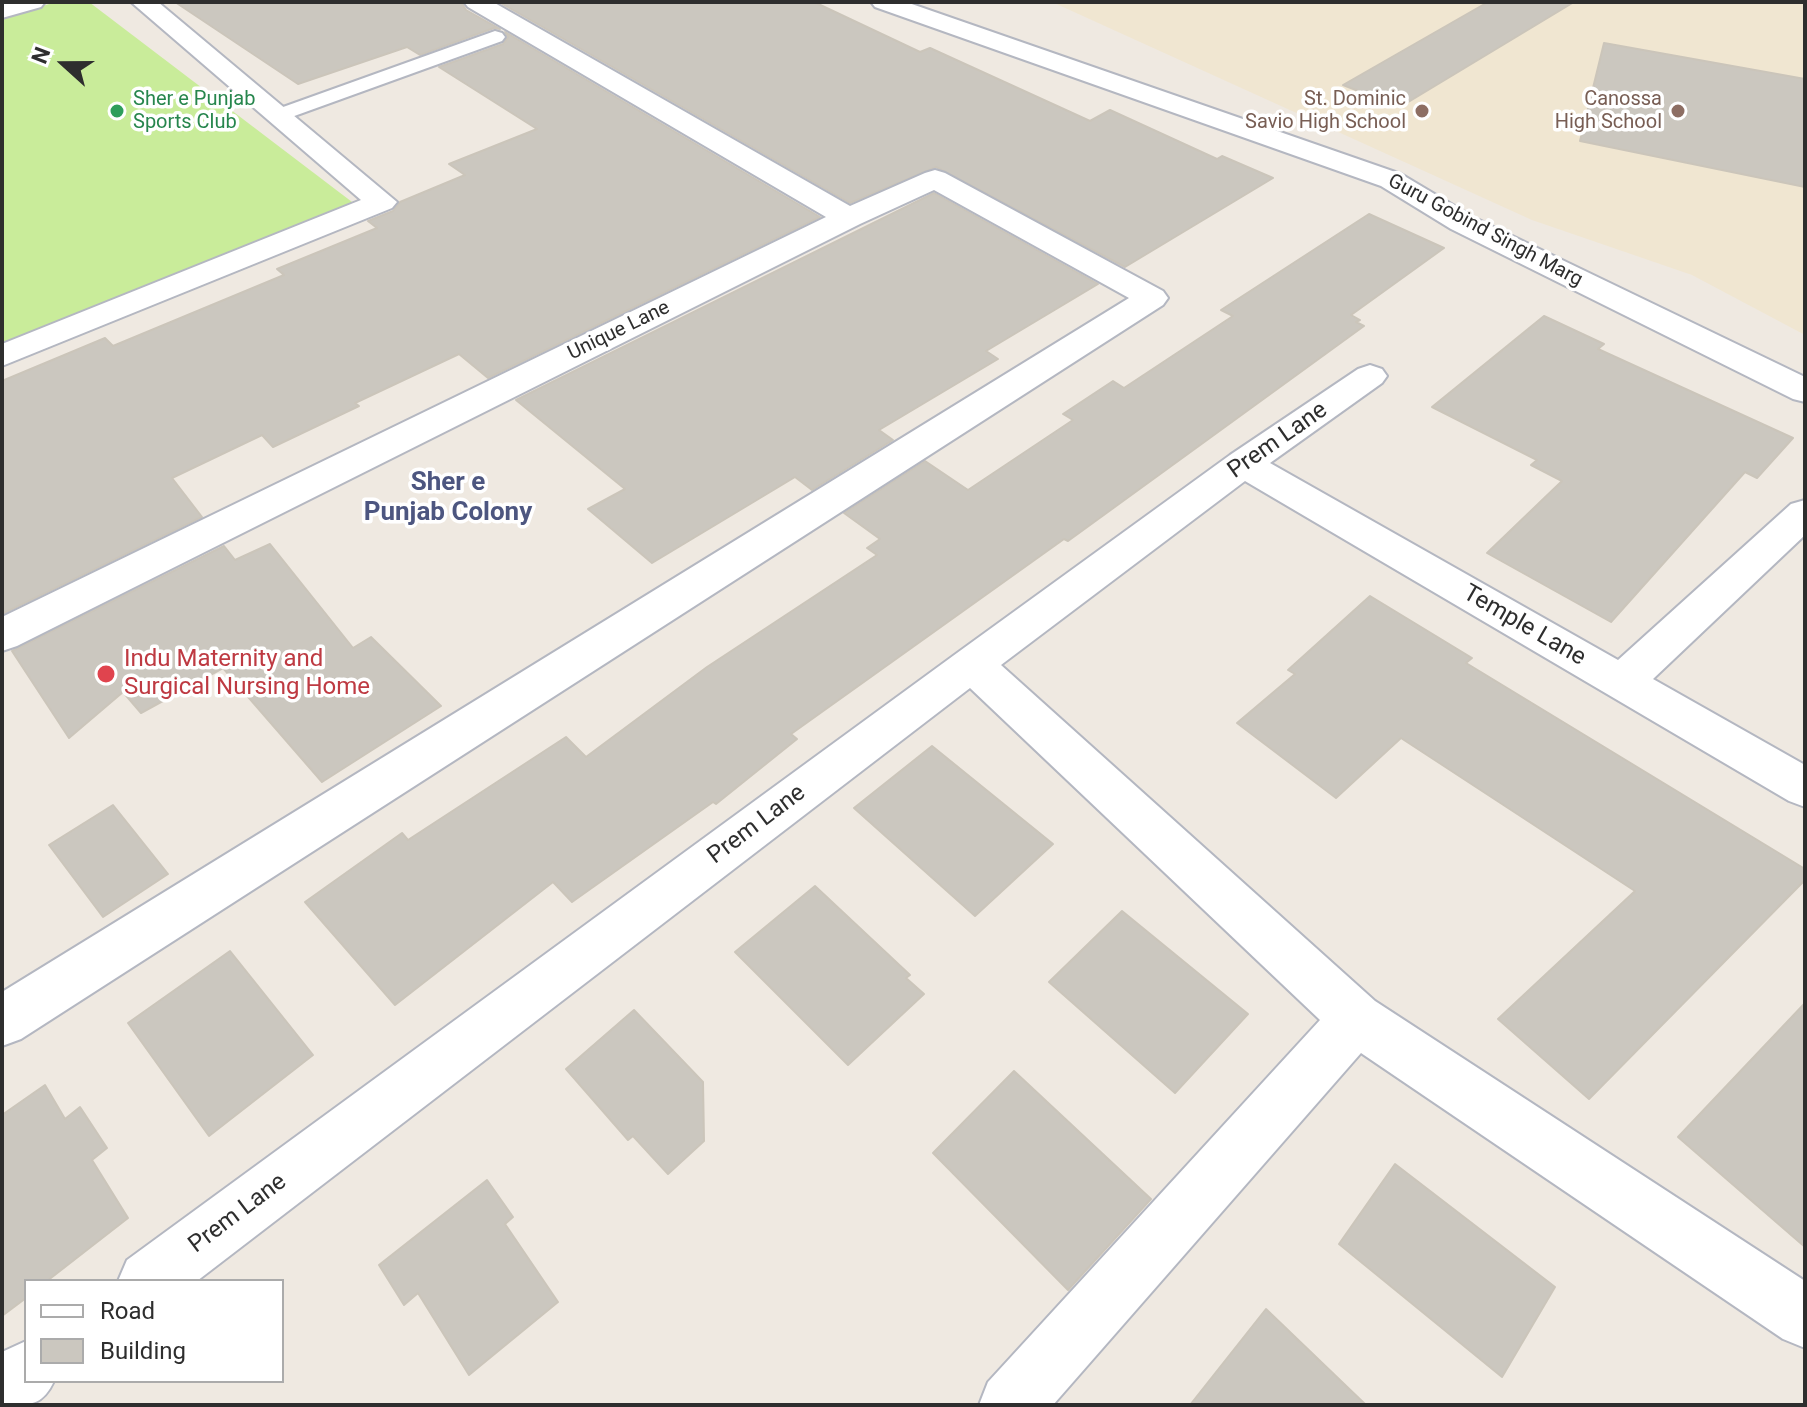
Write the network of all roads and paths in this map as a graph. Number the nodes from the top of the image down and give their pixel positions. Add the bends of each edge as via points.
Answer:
1 (33, 2) edge
2 (143, 2) edge
3 (476, 2) edge
4 (883, 2) edge
5 (2, 11) edge
6 (495, 37) dead end
7 (279, 115) junction
8 (849, 218) junction
9 (2, 356) edge
10 (1370, 376) dead end
11 (1805, 391) edge
12 (1243, 464) junction
13 (1805, 513) edge
14 (2, 635) edge
15 (972, 664) junction
16 (1622, 682) junction
17 (1805, 788) edge
18 (1356, 1019) junction
19 (2, 1021) edge
20 (151, 1279) edge
21 (1805, 1317) edge
22 (24, 1374) edge
23 (2, 1391) edge
24 (1011, 1405) edge

1 - 5 street
2 - 7 street
3 - 8 street
4 - 11 street, Guru Gobind Singh Marg via 1391,180 1462,223
6 - 7 lane
7 - 9 street via 382,202
8 - 14 street, Unique Lane
8 - 19 street, Unique Lane via 935,179 1152,298
10 - 12 street, Prem Lane
12 - 15 street, Prem Lane
12 - 16 street, Temple Lane
13 - 16 street
15 - 18 street
15 - 20 street, Prem Lane
16 - 17 street, Temple Lane
18 - 21 street
18 - 24 street
22 - 23 street

